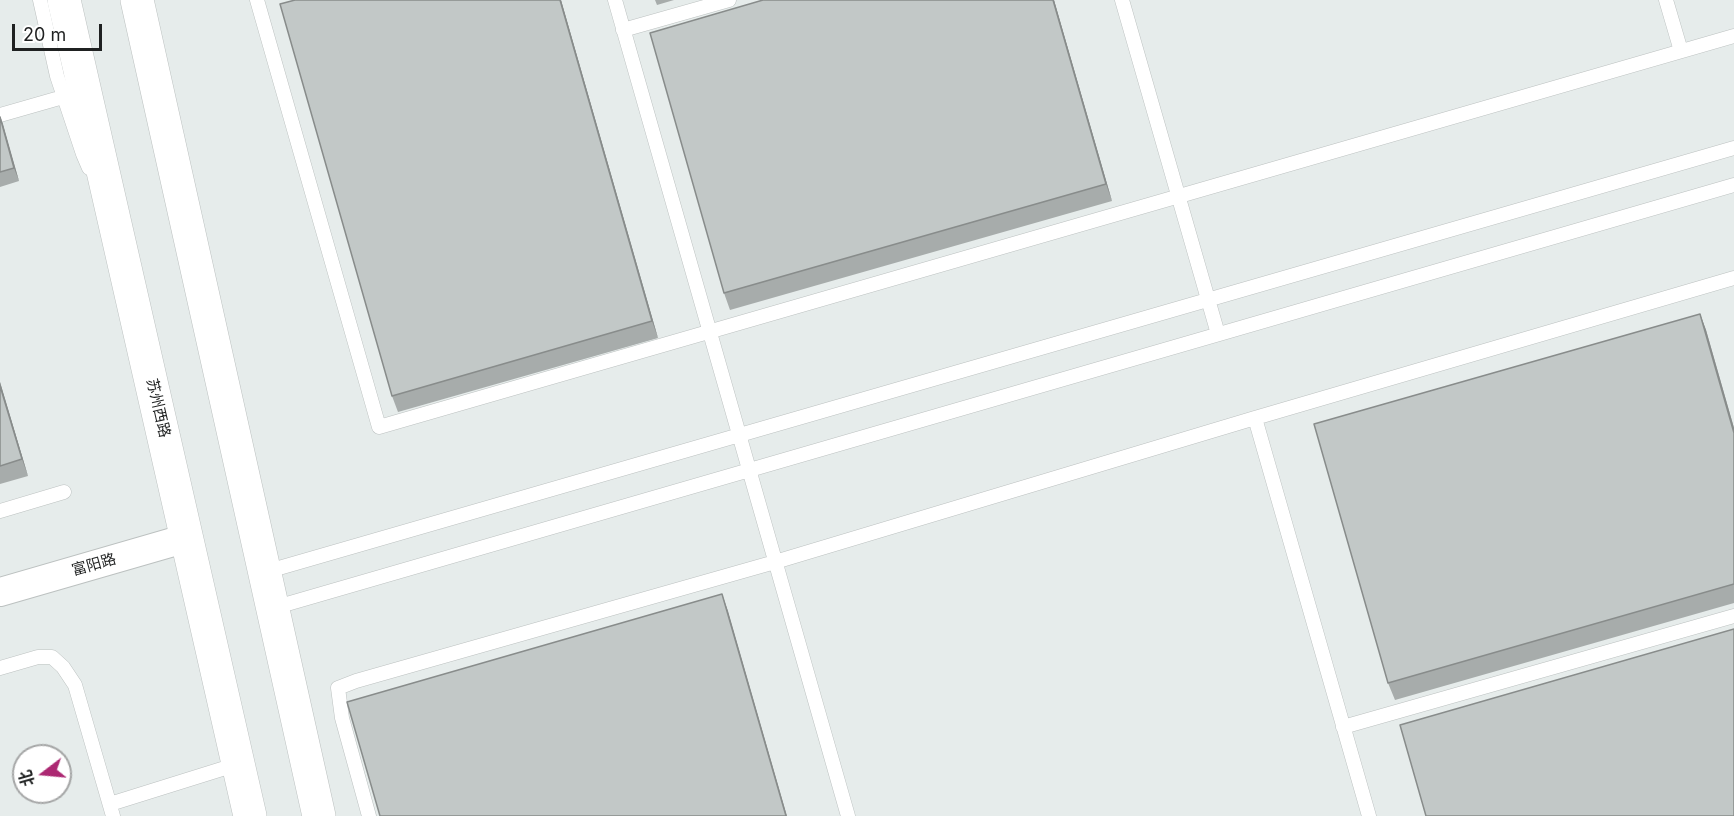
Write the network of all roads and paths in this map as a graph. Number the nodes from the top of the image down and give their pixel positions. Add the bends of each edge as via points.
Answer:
1 (40, 0) edge
2 (64, 0) edge
3 (137, 0) edge
4 (257, 0) edge
5 (615, 0) edge
6 (729, 0) edge
7 (1122, 0) edge
8 (1666, 0) edge
9 (623, 30) junction
10 (1734, 36) edge
11 (1681, 51) junction
12 (63, 97) junction
13 (0, 115) edge
14 (1734, 147) edge
15 (1734, 185) edge
16 (1179, 196) junction
17 (116, 226) junction
18 (1734, 278) edge
19 (1208, 299) junction
20 (710, 331) junction
21 (1218, 334) junction
22 (1255, 418) junction
23 (739, 435) junction
24 (749, 470) junction
25 (64, 492) dead end
26 (0, 511) edge
27 (187, 538) junction
28 (775, 562) junction
29 (265, 572) junction
30 (0, 592) edge
31 (273, 608) junction
32 (1734, 616) edge
33 (0, 668) edge
34 (1343, 727) junction
35 (238, 764) junction
36 (111, 810) edge
37 (250, 816) edge
38 (319, 816) edge
39 (369, 816) edge
40 (848, 816) edge
41 (1369, 816) edge

1 - 12 lane
2 - 17 main road, 苏州西路
3 - 29 main road
4 - 20 lane via 379,427
5 - 9 lane
6 - 9 lane
7 - 16 lane
8 - 11 lane
9 - 20 lane
10 - 11 lane
11 - 16 lane
12 - 13 lane
12 - 17 lane via 83,154
14 - 19 lane
15 - 21 lane
16 - 19 lane
16 - 20 lane
17 - 27 main road, 苏州西路
18 - 22 lane
19 - 21 lane
19 - 23 lane
20 - 23 lane
21 - 24 lane
22 - 28 lane
22 - 34 lane
23 - 24 lane
23 - 29 lane
24 - 28 lane
24 - 31 lane
25 - 26 lane
27 - 30 street, 富阳路
27 - 35 main road, 苏州西路
28 - 39 lane via 338,688 342,718
28 - 40 lane
29 - 31 main road
31 - 38 main road
32 - 34 lane
33 - 36 lane via 38,657 52,657 63,667 75,685
34 - 41 lane
35 - 36 lane
35 - 37 main road, 苏州西路

